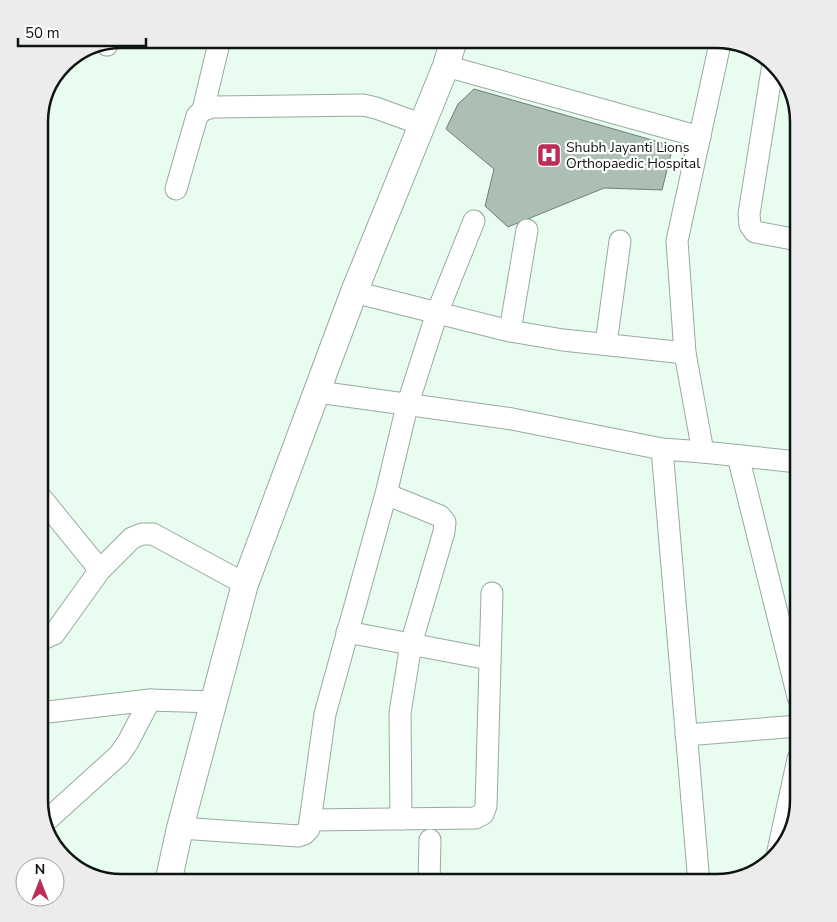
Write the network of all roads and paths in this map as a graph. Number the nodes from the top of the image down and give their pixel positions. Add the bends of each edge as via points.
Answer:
1 (218, 48) edge
2 (451, 48) edge
3 (719, 48) edge
4 (446, 66) junction
5 (772, 74) edge
6 (203, 110) junction
7 (423, 125) junction
8 (700, 137) junction
9 (176, 189) dead end
10 (474, 221) dead end
11 (527, 230) dead end
12 (790, 239) edge
13 (620, 241) dead end
14 (354, 292) junction
15 (437, 313) junction
16 (510, 331) junction
17 (606, 344) junction
18 (684, 353) junction
19 (318, 392) junction
20 (407, 406) junction
21 (662, 449) junction
22 (703, 452) junction
23 (738, 456) junction
24 (790, 461) edge
25 (386, 494) junction
26 (48, 506) edge
27 (100, 570) junction
28 (245, 584) junction
29 (492, 593) dead end
30 (347, 632) junction
31 (48, 637) edge
32 (410, 644) junction
33 (489, 659) junction
34 (790, 665) edge
35 (150, 700) junction
36 (214, 702) junction
37 (48, 711) edge
38 (790, 727) edge
39 (686, 735) junction
40 (790, 796) edge
41 (50, 818) edge
42 (401, 819) junction
43 (310, 820) junction
44 (180, 828) junction
45 (782, 833) edge
46 (430, 840) dead end
47 (170, 874) edge
48 (429, 874) edge
49 (698, 874) edge

1 - 6 street
2 - 4 main road
3 - 8 street
4 - 7 main road
4 - 8 street
5 - 12 street via 749,214 750,225 755,232
6 - 7 street via 214,107 363,105
6 - 9 street via 197,116
7 - 14 main road
8 - 18 street via 676,241
10 - 15 street
11 - 16 street
13 - 17 street
14 - 15 street
14 - 19 main road
15 - 16 street
15 - 20 street
16 - 17 street
17 - 18 street
18 - 22 street
19 - 20 street
19 - 28 main road
20 - 21 street via 512,419
20 - 25 street
21 - 22 street
21 - 39 street
22 - 23 street
23 - 24 street
23 - 34 street
25 - 30 street
25 - 32 street via 440,516 445,522
26 - 27 street
27 - 28 street via 132,538 152,534
27 - 31 street via 54,634
28 - 36 main road
29 - 33 street
30 - 32 street
30 - 43 street via 324,714
32 - 33 street
32 - 42 street via 400,714
33 - 42 street via 486,806 483,814 475,818
35 - 36 street
35 - 37 street
35 - 41 street via 119,755
36 - 44 main road
38 - 39 street
39 - 49 street
40 - 45 street
42 - 43 street
43 - 44 street via 309,829 298,836
44 - 47 main road
46 - 48 street

